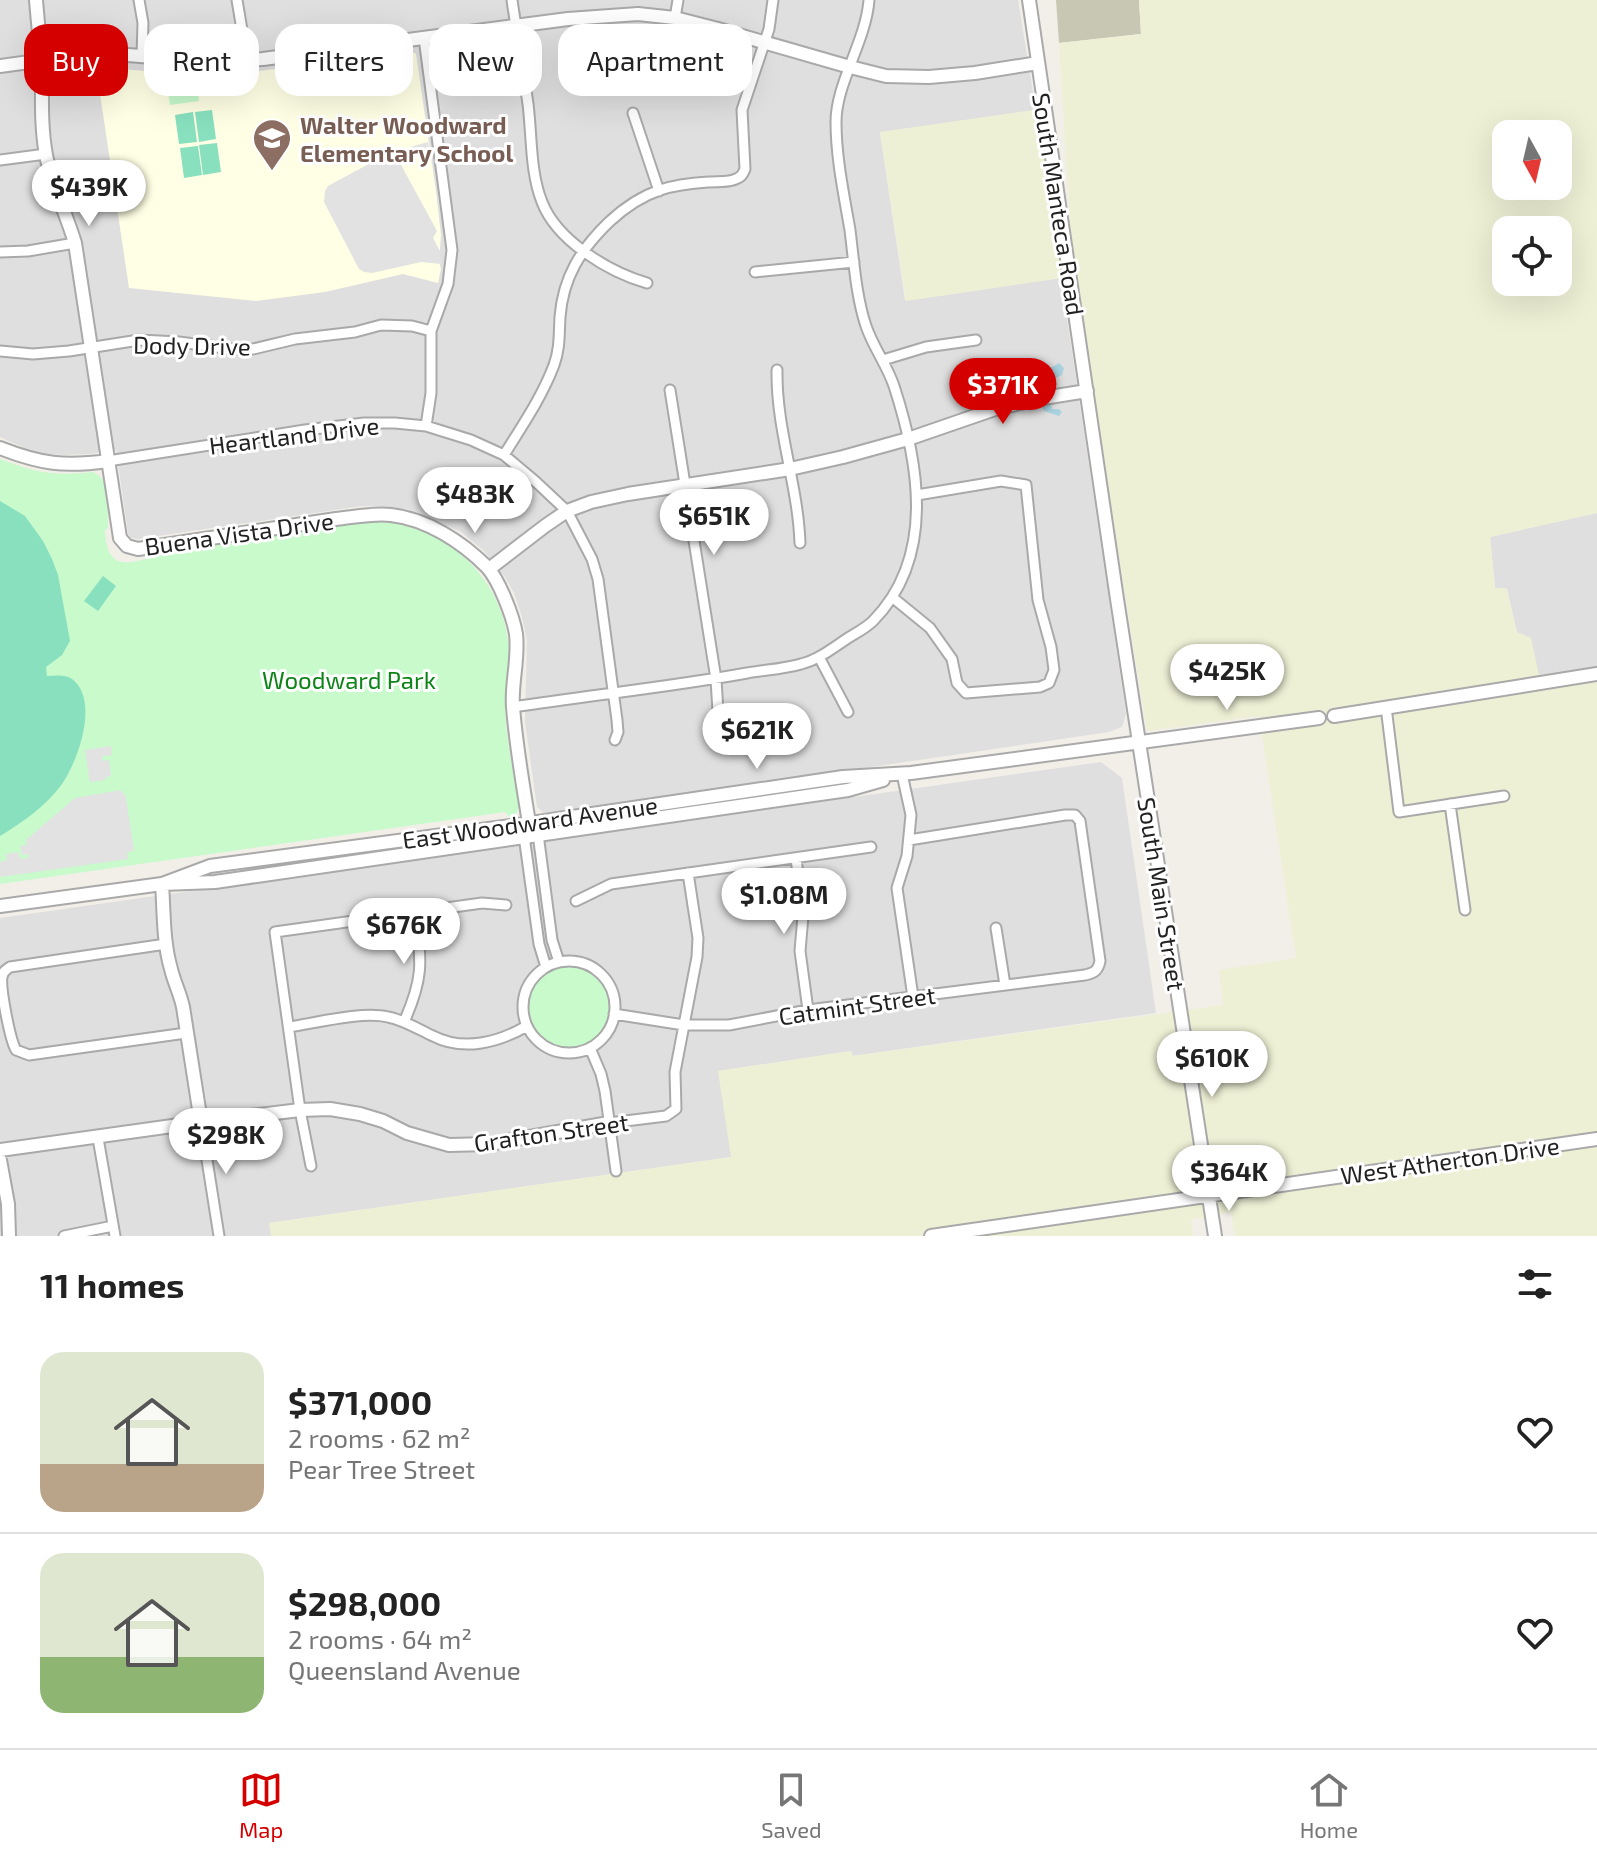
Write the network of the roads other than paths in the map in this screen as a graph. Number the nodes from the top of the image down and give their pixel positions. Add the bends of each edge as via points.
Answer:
1 (36, 0) edge
2 (139, 0) edge
3 (237, 0) edge
4 (512, 0) edge
5 (678, 0) edge
6 (773, 0) edge
7 (869, 0) edge
8 (1029, 0) edge
9 (675, 18) junction
10 (38, 24) edge
11 (241, 24) edge
12 (516, 24) edge
13 (539, 24) edge
14 (429, 37) edge
15 (424, 38) junction
16 (765, 42) junction
17 (128, 56) edge
18 (142, 56) joint
19 (259, 59) edge
20 (24, 63) edge
21 (1038, 63) junction
22 (0, 66) edge
23 (850, 67) junction
24 (42, 96) edge
25 (527, 96) edge
26 (633, 113) dead end
27 (46, 154) junction
28 (0, 160) edge
29 (659, 191) junction
30 (75, 243) junction
31 (583, 251) junction
32 (0, 252) edge
33 (854, 262) junction
34 (755, 272) dead end
35 (647, 283) dead end
36 (431, 331) junction
37 (976, 340) dead end
38 (91, 348) junction
39 (0, 351) edge
40 (883, 360) junction
41 (777, 370) dead end
42 (670, 390) dead end
43 (1087, 391) junction
44 (426, 426) junction
45 (908, 439) junction
46 (0, 448) edge
47 (504, 455) junction
48 (108, 461) junction
49 (790, 469) junction
50 (686, 485) junction
51 (917, 495) junction
52 (567, 511) junction
53 (800, 543) dead end
54 (489, 569) junction
55 (892, 597) junction
56 (819, 657) junction
57 (1597, 674) edge
58 (716, 679) junction
59 (613, 692) junction
60 (513, 707) junction
61 (1386, 707) junction
62 (848, 712) dead end
63 (1334, 716) joint
64 (1319, 718) joint
65 (719, 728) dead end
66 (615, 740) dead end
67 (1139, 741) junction
68 (902, 774) junction
69 (1504, 796) dead end
70 (1450, 804) junction
71 (529, 823) junction
72 (531, 835) junction
73 (909, 840) junction
74 (871, 847) dead end
75 (796, 858) junction
76 (688, 873) junction
77 (162, 884) junction
78 (576, 901) dead end
79 (506, 905) dead end
80 (0, 906) edge
81 (1465, 910) dead end
82 (415, 912) junction
83 (996, 928) dead end
84 (166, 944) junction
85 (559, 962) junction
86 (546, 967) junction
87 (1005, 985) junction
88 (913, 997) junction
89 (808, 1010) junction
90 (614, 1014) junction
91 (404, 1022) junction
92 (684, 1025) junction
93 (527, 1026) junction
94 (289, 1027) junction
95 (186, 1033) junction
96 (590, 1048) junction
97 (300, 1110) junction
98 (201, 1122) junction
99 (609, 1123) junction
100 (98, 1138) junction
101 (1597, 1139) edge
102 (0, 1150) edge
103 (0, 1160) edge
104 (311, 1166) dead end
105 (616, 1171) dead end
106 (1208, 1195) junction
107 (114, 1231) edge
108 (9, 1236) edge
109 (64, 1236) edge
110 (219, 1236) edge
111 (931, 1236) edge
112 (1215, 1236) edge

1 - 10 street, Buena Vista Drive
2 - 18 street
3 - 11 street
4 - 12 street
5 - 9 street
6 - 16 street
7 - 23 street
8 - 21 street, South Manteca Road
9 - 13 street via 638,14
9 - 16 street
14 - 15 street
15 - 19 street
15 - 36 street via 452,250 448,284
16 - 23 street
16 - 29 street via 742,110 742,175
17 - 18 street
20 - 22 street
21 - 23 street via 919,77
21 - 43 street, South Manteca Road
23 - 33 street via 836,120
24 - 27 street, Buena Vista Drive
25 - 31 street via 541,202 557,227
26 - 29 street
27 - 28 street
27 - 30 street, Buena Vista Drive
29 - 31 street via 613,219
30 - 32 street
30 - 38 street, Buena Vista Drive
31 - 35 street via 625,277
31 - 47 street via 562,304 555,365
33 - 34 street
33 - 40 street via 866,327
36 - 38 street, Dody Drive via 381,325 253,349 139,340
36 - 44 street
37 - 40 street
38 - 39 street, Dody Drive via 33,354
38 - 48 street, Buena Vista Drive
40 - 45 street
41 - 49 street
42 - 50 street
43 - 45 street via 995,409
43 - 67 street, South Manteca Road
44 - 47 street, Heartland Drive
44 - 48 street, Heartland Drive via 364,423
45 - 49 street
45 - 51 street
46 - 48 street, Heartland Drive via 43,463
47 - 52 street, Heartland Drive
48 - 54 street, Buena Vista Drive via 120,538 132,548 390,515 438,530
49 - 50 street
49 - 53 street
50 - 52 street via 609,497
50 - 58 street
51 - 55 street via 916,531
51 - 55 street via 1001,481 1026,485 1038,600 1054,670 1049,683 966,693 957,683 952,659 930,628
52 - 54 street
52 - 59 street, Heartland Drive via 598,579
54 - 60 street, Buena Vista Drive via 515,630
55 - 56 street via 872,623
56 - 58 street
56 - 62 street
57 - 61 street
58 - 59 street
58 - 65 street
59 - 60 street
59 - 66 street, Heartland Drive
60 - 71 street, Buena Vista Drive
61 - 63 street
61 - 70 street via 1399,812
63 - 64 street
64 - 67 street, East Woodward Avenue
67 - 68 street, East Woodward Avenue
67 - 106 street, South Main Street
68 - 71 street, East Woodward Avenue via 843,777
68 - 72 street, East Woodward Avenue via 848,790
68 - 73 street via 911,815
69 - 70 street
70 - 81 street
71 - 72 street, Buena Vista Drive
71 - 77 street, East Woodward Avenue via 210,866
72 - 77 street, East Woodward Avenue via 215,882
72 - 85 street, Buena Vista Drive
72 - 86 street, Buena Vista Drive via 539,944
73 - 87 street, Catmint Street via 1065,815 1080,821 1098,968 1085,975
73 - 88 street via 897,888
74 - 75 street
75 - 76 street
75 - 89 street
76 - 78 street via 611,884
76 - 92 street via 698,938
77 - 80 street, East Woodward Avenue
77 - 84 street
79 - 82 street
82 - 91 street via 420,980
82 - 94 street via 275,932
83 - 87 street
84 - 95 street
84 - 95 street via 6,969 2,986 11,1041 16,1050 29,1055
85 - 86 street
85 - 90 street via 577,961 598,971 614,996
86 - 93 street via 527,988
87 - 88 street, Catmint Street
88 - 89 street, Catmint Street
89 - 92 street, Catmint Street via 729,1025
90 - 92 street, Catmint Street
90 - 96 street via 607,1032
91 - 93 street via 436,1038 470,1044 507,1037
91 - 94 street via 361,1017
92 - 99 street, Grafton Street via 675,1072 676,1109 666,1116
93 - 96 street via 552,1049 573,1053
94 - 97 street
95 - 98 street
96 - 99 street via 603,1082
97 - 98 street, Grafton Street
97 - 99 street, Grafton Street via 360,1114 430,1140 468,1146
97 - 104 street
98 - 100 street, Grafton Street
98 - 110 street
99 - 105 street
100 - 102 street, Grafton Street
100 - 107 street
101 - 106 street, West Atherton Drive
103 - 108 street
106 - 111 street, West Atherton Drive
106 - 112 street, South Main Street
107 - 109 street

